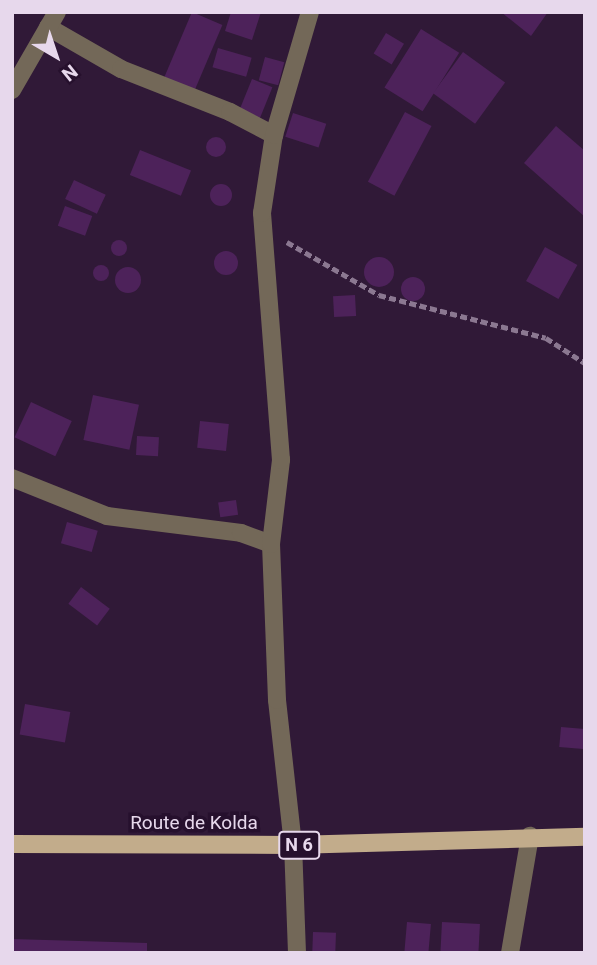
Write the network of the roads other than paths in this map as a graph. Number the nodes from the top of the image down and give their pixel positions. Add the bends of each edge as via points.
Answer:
1 (304, 12) edge
2 (310, 12) edge
3 (53, 19) edge
4 (304, 35) junction
5 (12, 90) edge
6 (274, 135) junction
7 (12, 478) edge
8 (271, 544) junction
9 (530, 836) junction
10 (585, 836) edge
11 (12, 844) edge
12 (293, 845) junction
13 (297, 953) edge
14 (510, 953) edge

1 - 4 street
2 - 4 street
3 - 5 street
3 - 6 street via 121,69 230,112
4 - 6 street
6 - 8 street via 262,213 281,460
7 - 8 street via 107,516 241,533
8 - 12 street via 277,700
9 - 10 main road, Route de Kolda / N 6
9 - 12 main road, Route de Kolda / N 6
9 - 14 street
11 - 12 main road, Route de Kolda / N 6
12 - 13 street

